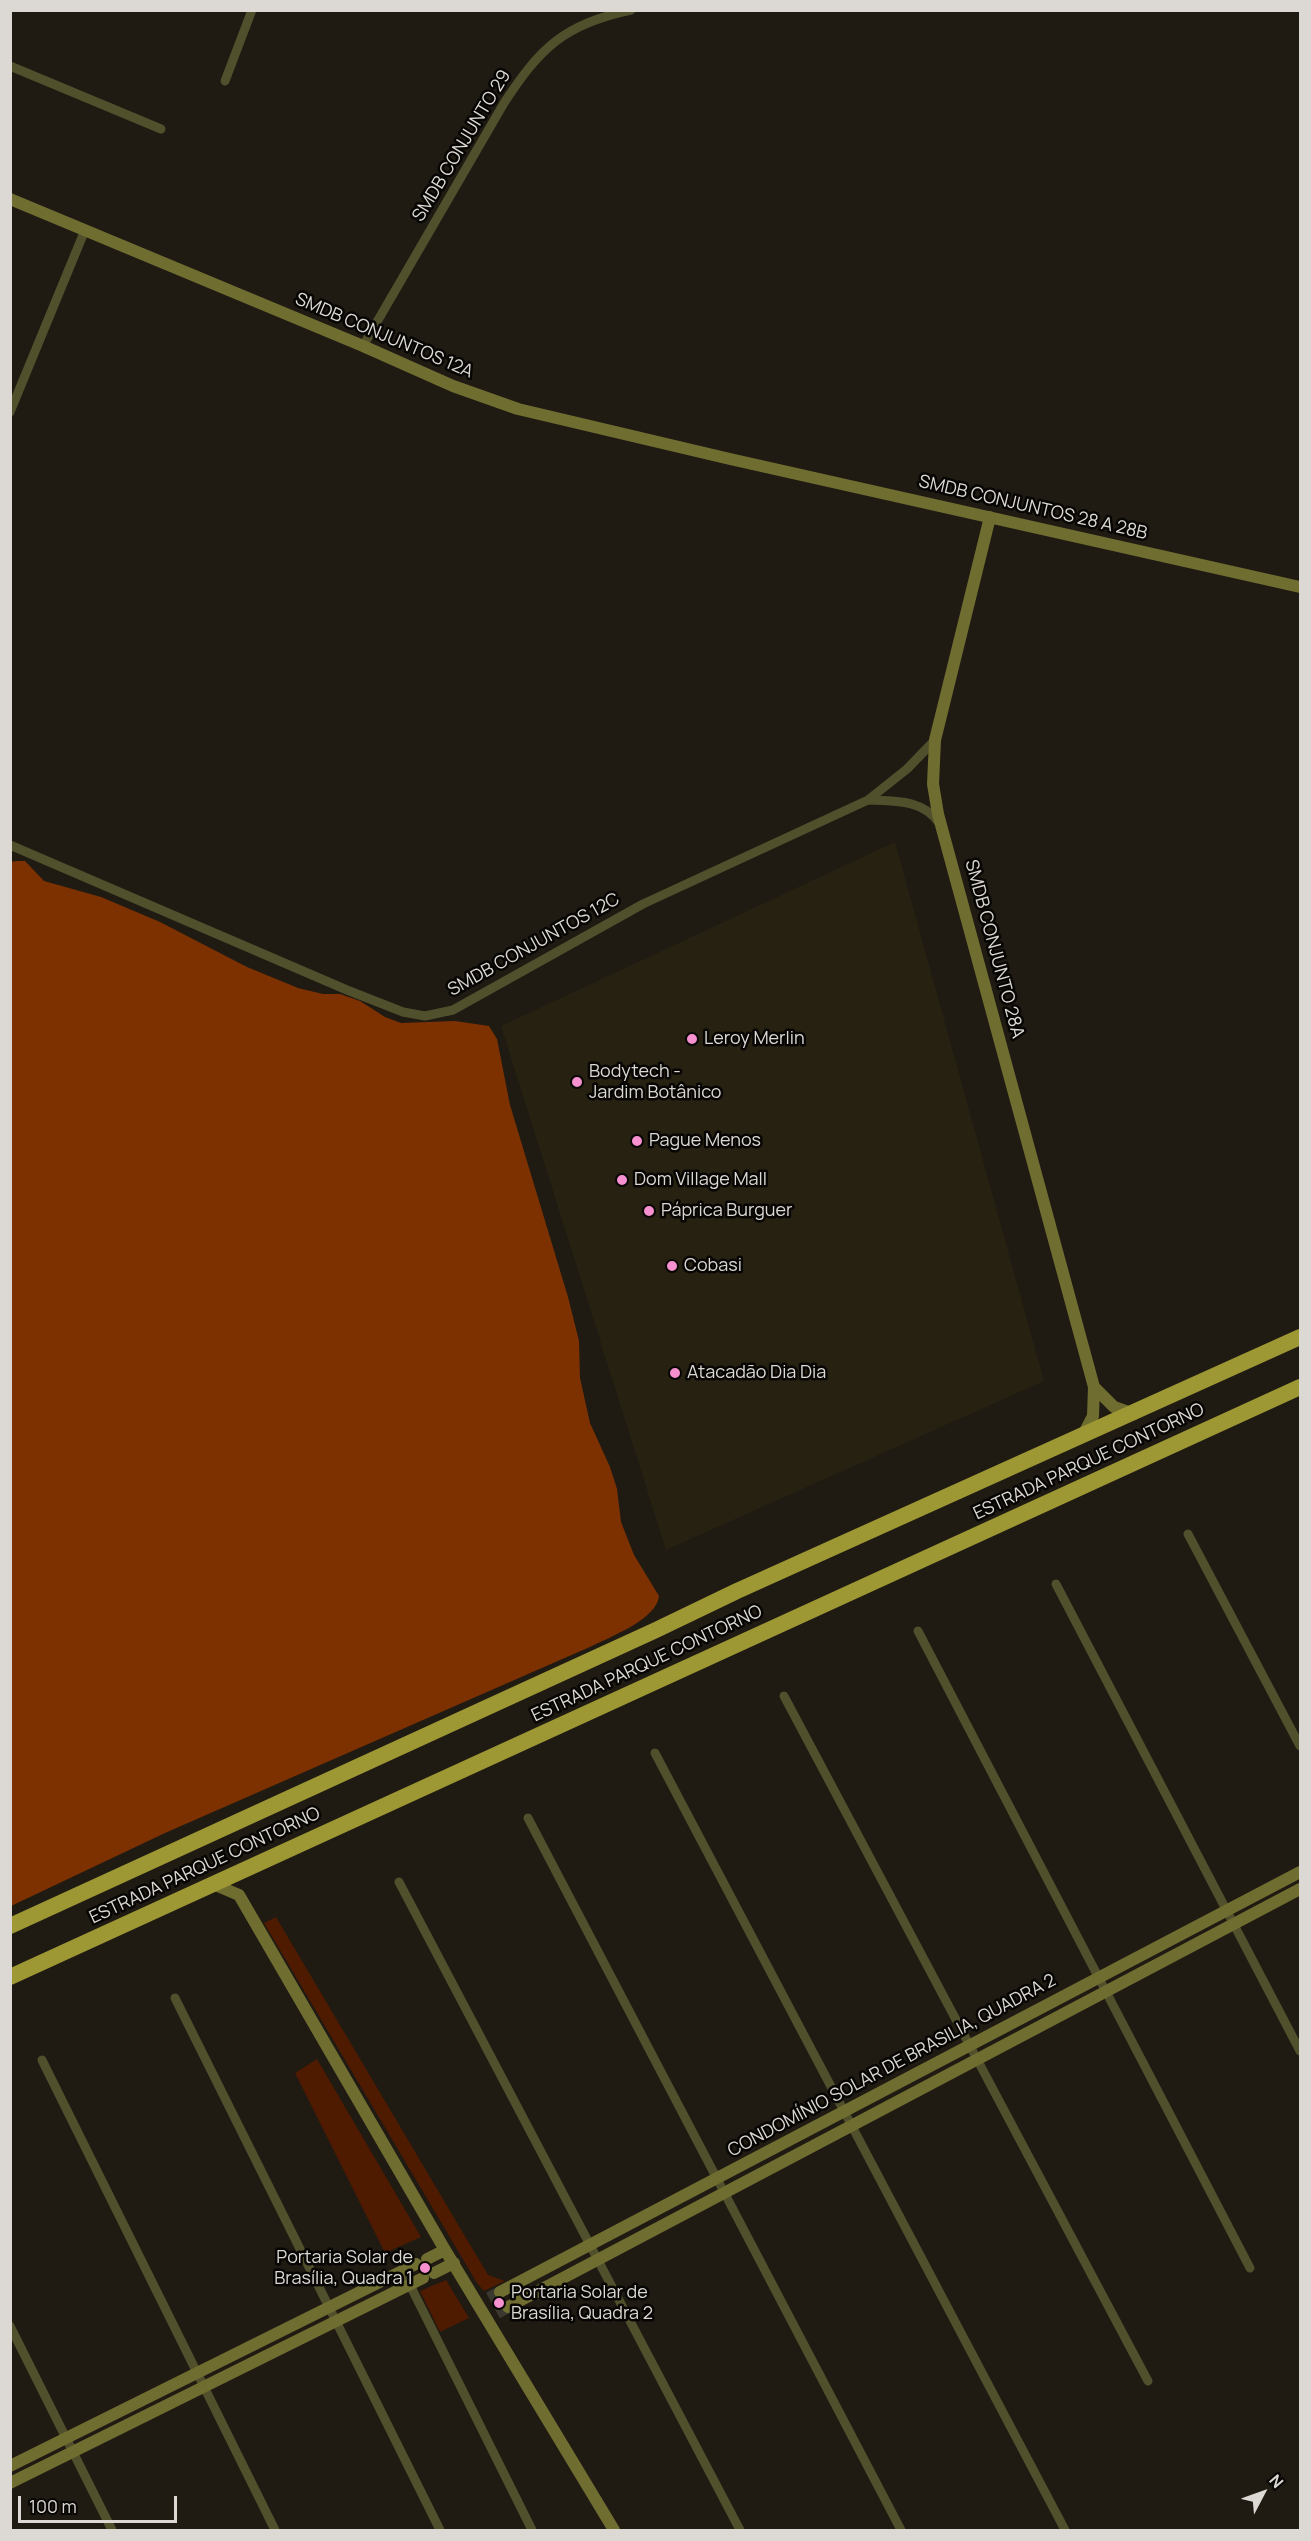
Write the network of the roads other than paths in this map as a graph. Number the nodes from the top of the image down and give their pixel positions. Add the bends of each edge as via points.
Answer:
1 (252, 10) edge
2 (631, 10) edge
3 (10, 66) edge
4 (225, 81) dead end
5 (161, 129) dead end
6 (10, 199) edge
7 (85, 230) junction
8 (363, 346) junction
9 (10, 412) edge
10 (758, 466) joint
11 (990, 517) junction
12 (1300, 587) edge
13 (935, 740) junction
14 (868, 800) junction
15 (943, 829) junction
16 (10, 845) edge
17 (1300, 1337) edge
18 (1094, 1387) junction
19 (1300, 1387) edge
20 (1134, 1414) junction
21 (1083, 1435) junction
22 (1188, 1534) dead end
23 (1056, 1584) dead end
24 (918, 1631) dead end
25 (784, 1696) dead end
26 (1300, 1746) edge
27 (655, 1753) dead end
28 (528, 1818) dead end
29 (241, 1871) junction
30 (1300, 1872) edge
31 (399, 1882) dead end
32 (213, 1884) junction
33 (1300, 1889) edge
34 (239, 1895) junction
35 (1226, 1911) junction
36 (1233, 1924) junction
37 (10, 1926) edge
38 (10, 1977) edge
39 (1099, 1978) junction
40 (1106, 1991) junction
41 (175, 1998) dead end
42 (970, 2046) junction
43 (1300, 2051) edge
44 (977, 2059) junction
45 (42, 2060) dead end
46 (843, 2112) junction
47 (850, 2126) junction
48 (717, 2178) junction
49 (725, 2193) junction
50 (590, 2245) junction
51 (445, 2250) junction
52 (424, 2260) junction
53 (598, 2260) junction
54 (453, 2263) junction
55 (1250, 2268) dead end
56 (403, 2271) junction
57 (431, 2274) junction
58 (410, 2285) junction
59 (494, 2296) junction
60 (329, 2307) junction
61 (502, 2310) junction
62 (336, 2321) junction
63 (10, 2326) edge
64 (197, 2373) junction
65 (1148, 2381) dead end
66 (204, 2387) junction
67 (66, 2438) junction
68 (73, 2452) junction
69 (10, 2466) edge
70 (10, 2483) edge
71 (112, 2530) edge
72 (275, 2530) edge
73 (440, 2530) edge
74 (532, 2530) edge
75 (614, 2530) edge
76 (740, 2530) edge
77 (901, 2530) edge
78 (1065, 2530) edge

1 - 4 street
2 - 8 street, SMDB CONJUNTO 29 via 572,29 527,68
3 - 5 street
6 - 7 street, SMDB CONJUNTOS 12A
7 - 8 street, SMDB CONJUNTOS 12A
7 - 9 street
8 - 10 street, SMDB CONJUNTOS 12A via 453,386 518,409
10 - 11 street, SMDB CONJUNTOS 28 A 28B
11 - 12 street, SMDB CONJUNTOS 28 A 28B
11 - 13 street, SMDB CONJUNTO 28A
13 - 14 street, SMDB CONJUNTOS 12C
13 - 15 street, SMDB CONJUNTO 28A via 933,784
14 - 15 street, SMDB CONJUNTOS 12C via 915,804 928,810
14 - 16 street, SMDB CONJUNTOS 12C via 643,904 453,1010 425,1016 403,1012
15 - 18 street, SMDB CONJUNTO 28A
17 - 20 highway, ESTRADA PARQUE CONTORNO
18 - 20 street via 1114,1407
18 - 21 street via 1093,1416
19 - 29 highway, ESTRADA PARQUE CONTORNO
20 - 21 highway, ESTRADA PARQUE CONTORNO
21 - 37 highway, ESTRADA PARQUE CONTORNO
22 - 26 street
23 - 35 street
24 - 39 street
25 - 42 street
27 - 46 street
28 - 48 street
29 - 32 highway, ESTRADA PARQUE CONTORNO
29 - 34 street
30 - 35 street, CONDOMÍNIO SOLAR DE BRASILIA, QUADRA 2
31 - 50 street
32 - 34 street
32 - 38 highway, ESTRADA PARQUE CONTORNO
33 - 36 street, CONDOMÍNIO SOLAR DE BRASILIA, QUADRA 2
34 - 51 street
35 - 36 street
35 - 39 street, CONDOMÍNIO SOLAR DE BRASILIA, QUADRA 2
36 - 40 street, CONDOMÍNIO SOLAR DE BRASILIA, QUADRA 2
36 - 43 street
39 - 40 street
39 - 42 street, CONDOMÍNIO SOLAR DE BRASILIA, QUADRA 2
40 - 44 street, CONDOMÍNIO SOLAR DE BRASILIA, QUADRA 2
40 - 55 street
41 - 60 street
42 - 44 street
42 - 46 street, CONDOMÍNIO SOLAR DE BRASILIA, QUADRA 2
44 - 47 street, CONDOMÍNIO SOLAR DE BRASILIA, QUADRA 2
44 - 65 street
45 - 64 street
46 - 47 street
46 - 48 street, CONDOMÍNIO SOLAR DE BRASILIA, QUADRA 2
47 - 49 street, CONDOMÍNIO SOLAR DE BRASILIA, QUADRA 2
47 - 78 street
48 - 49 street
48 - 50 street, CONDOMÍNIO SOLAR DE BRASILIA, QUADRA 2
49 - 53 street, CONDOMÍNIO SOLAR DE BRASILIA, QUADRA 2
49 - 77 street
50 - 53 street
50 - 59 street, CONDOMÍNIO SOLAR DE BRASILIA, QUADRA 2
51 - 52 street
51 - 54 street
52 - 56 street
52 - 57 street
53 - 61 street, CONDOMÍNIO SOLAR DE BRASILIA, QUADRA 2
53 - 76 street
54 - 57 street
54 - 59 street
56 - 58 street
56 - 60 street
57 - 58 street
58 - 62 street
58 - 74 street
59 - 61 street
59 - 61 street
60 - 62 street
60 - 64 street
61 - 75 street
62 - 66 street
62 - 73 street
63 - 67 street
64 - 66 street
64 - 67 street
66 - 68 street
66 - 72 street
67 - 68 street
67 - 69 street
68 - 70 street
68 - 71 street

